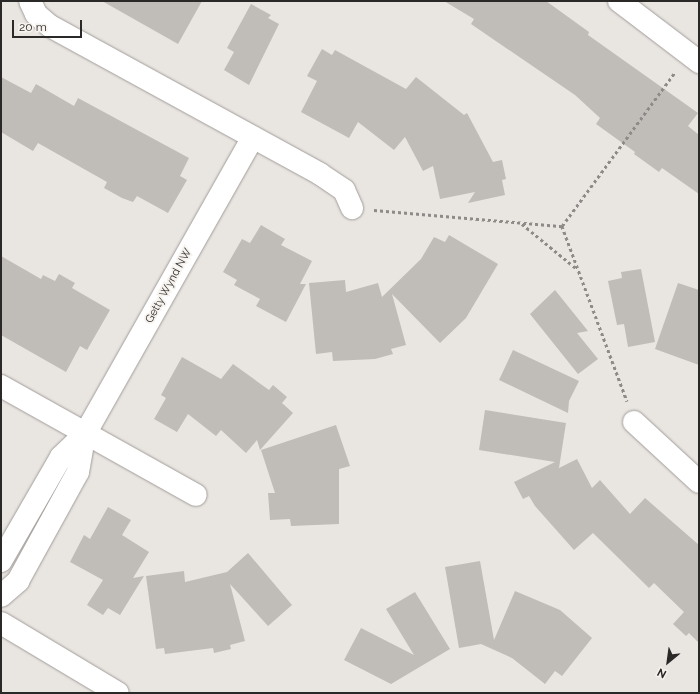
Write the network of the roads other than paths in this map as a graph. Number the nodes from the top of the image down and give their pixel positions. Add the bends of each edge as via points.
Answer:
1 (30, 1) edge
2 (619, 1) edge
3 (694, 58) edge
4 (253, 137) junction
5 (352, 208) road end
6 (1, 386) edge
7 (634, 422) road end
8 (86, 434) junction
9 (699, 482) edge
10 (196, 495) dead end
11 (1, 561) edge
12 (1, 596) edge
13 (1, 622) edge
14 (118, 693) edge

1 - 4 street via 36,14 50,26
2 - 3 street
4 - 5 street via 344,190
4 - 8 street, Getty Wynd NW
6 - 8 street
7 - 9 street
8 - 10 street
8 - 11 street, Getty Wynd NW via 61,457
8 - 12 street, Getty Wynd NW via 78,472 18,581
13 - 14 street

